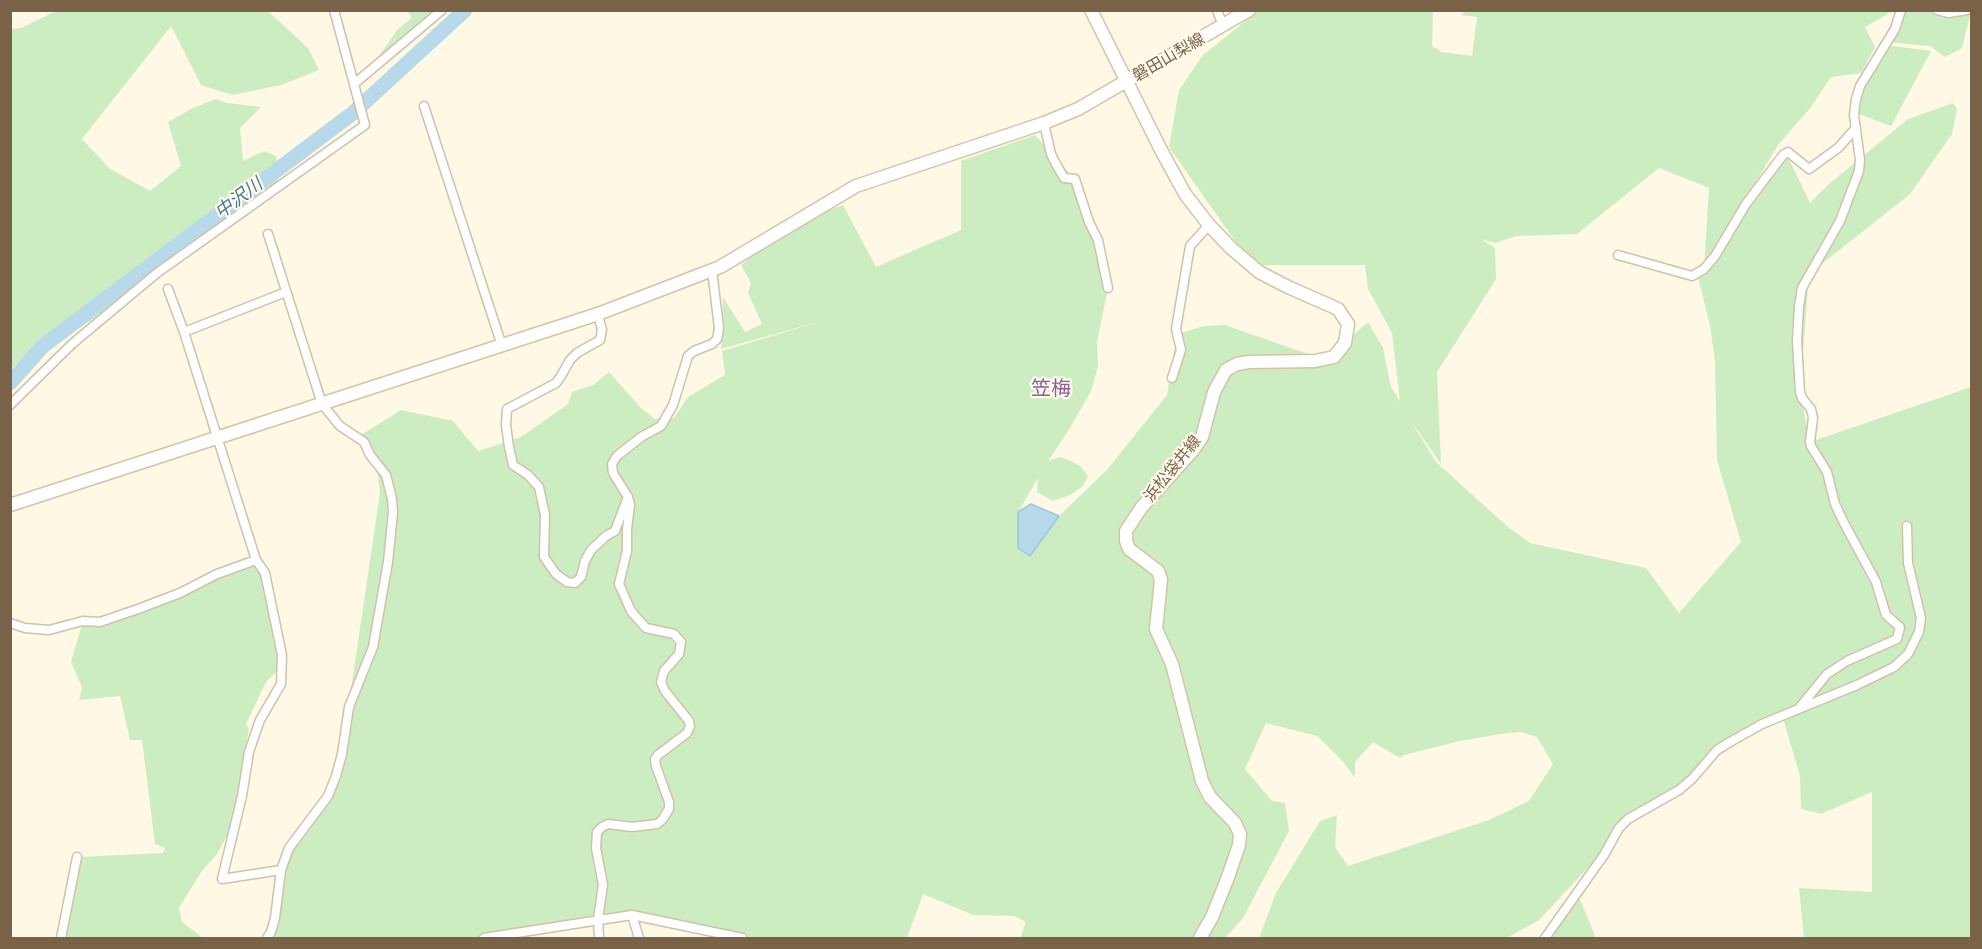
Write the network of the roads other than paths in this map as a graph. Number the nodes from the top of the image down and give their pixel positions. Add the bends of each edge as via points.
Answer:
1 (334, 10) edge
2 (442, 10) edge
3 (1090, 10) edge
4 (1217, 10) edge
5 (1249, 10) edge
6 (1901, 10) edge
7 (1937, 10) edge
8 (1966, 10) edge
9 (1224, 26) junction
10 (1126, 82) junction
11 (354, 87) junction
12 (424, 106) dead end
13 (1044, 123) junction
14 (1856, 128) junction
15 (1209, 225) junction
16 (268, 234) dead end
17 (1618, 255) dead end
18 (712, 270) junction
19 (1108, 288) dead end
20 (168, 289) dead end
21 (286, 292) junction
22 (598, 315) junction
23 (184, 332) junction
24 (502, 346) junction
25 (1172, 378) dead end
26 (322, 404) junction
27 (10, 405) edge
28 (217, 439) junction
29 (628, 497) junction
30 (10, 506) edge
31 (1907, 526) dead end
32 (256, 560) junction
33 (10, 623) edge
34 (1800, 707) junction
35 (77, 857) dead end
36 (281, 870) junction
37 (632, 915) junction
38 (598, 920) junction
39 (1548, 937) edge
40 (62, 939) edge
41 (267, 939) edge
42 (484, 939) edge
43 (599, 939) edge
44 (639, 939) edge
45 (742, 939) edge
46 (1200, 939) edge

1 - 11 street
2 - 11 street
3 - 10 main road, 磐田山梨線
4 - 9 street
5 - 9 main road, 磐田山梨線
6 - 14 street via 1895,29 1860,86
7 - 8 street
9 - 10 main road, 磐田山梨線
10 - 13 main road
10 - 15 main road, 浜松袋井線 via 1185,194
11 - 27 street via 365,125 157,273 72,344
12 - 24 street
13 - 18 main road via 856,186
13 - 19 street via 1051,154 1064,178 1075,179 1098,240
14 - 17 street via 1838,148 1809,169 1788,152 1783,155 1746,204 1715,256 1692,276
14 - 34 street via 1859,171 1840,220 1802,288 1797,341 1800,392 1813,418 1809,442 1827,472 1835,504 1876,582 1886,615 1900,627 1897,639 1827,674
15 - 25 street via 1190,246 1177,312 1180,350
15 - 46 main road, 浜松袋井線 via 1259,272 1338,309 1348,324 1348,334 1340,351 1325,360 1249,362 1226,369 1214,392 1202,437 1126,531 1129,549 1158,571 1161,580 1156,629 1172,664 1202,781 1240,834 1228,877
16 - 21 street
18 - 22 main road
18 - 29 street via 717,339 688,356 673,405 661,426 641,437 612,464 615,478
20 - 23 street
21 - 23 street
21 - 26 street
22 - 24 main road
22 - 29 street via 600,340 570,360 556,383 507,410 509,447 513,465 539,487 545,515 544,557 567,582 575,583 581,577 591,550 615,531
23 - 28 street
24 - 26 main road
26 - 28 main road
26 - 36 street via 340,426 364,442 386,475 393,512 373,647 349,707 336,776 328,796 289,848
28 - 30 main road
28 - 32 street
29 - 38 street via 627,551 619,584 631,611 646,628 674,634 681,642 679,654 661,682 690,726 656,759 669,802 662,820 632,827 608,824 597,832 603,885
31 - 34 street via 1908,563 1922,618 1908,654 1876,676
32 - 33 street via 100,622 83,621 49,630
32 - 36 street via 265,573 282,655 281,684 260,720 249,752 222,879
34 - 39 street via 1717,750 1678,790 1628,819
35 - 40 street
36 - 41 street via 275,918
37 - 38 street
37 - 44 street
37 - 45 street
38 - 42 street
38 - 43 street

